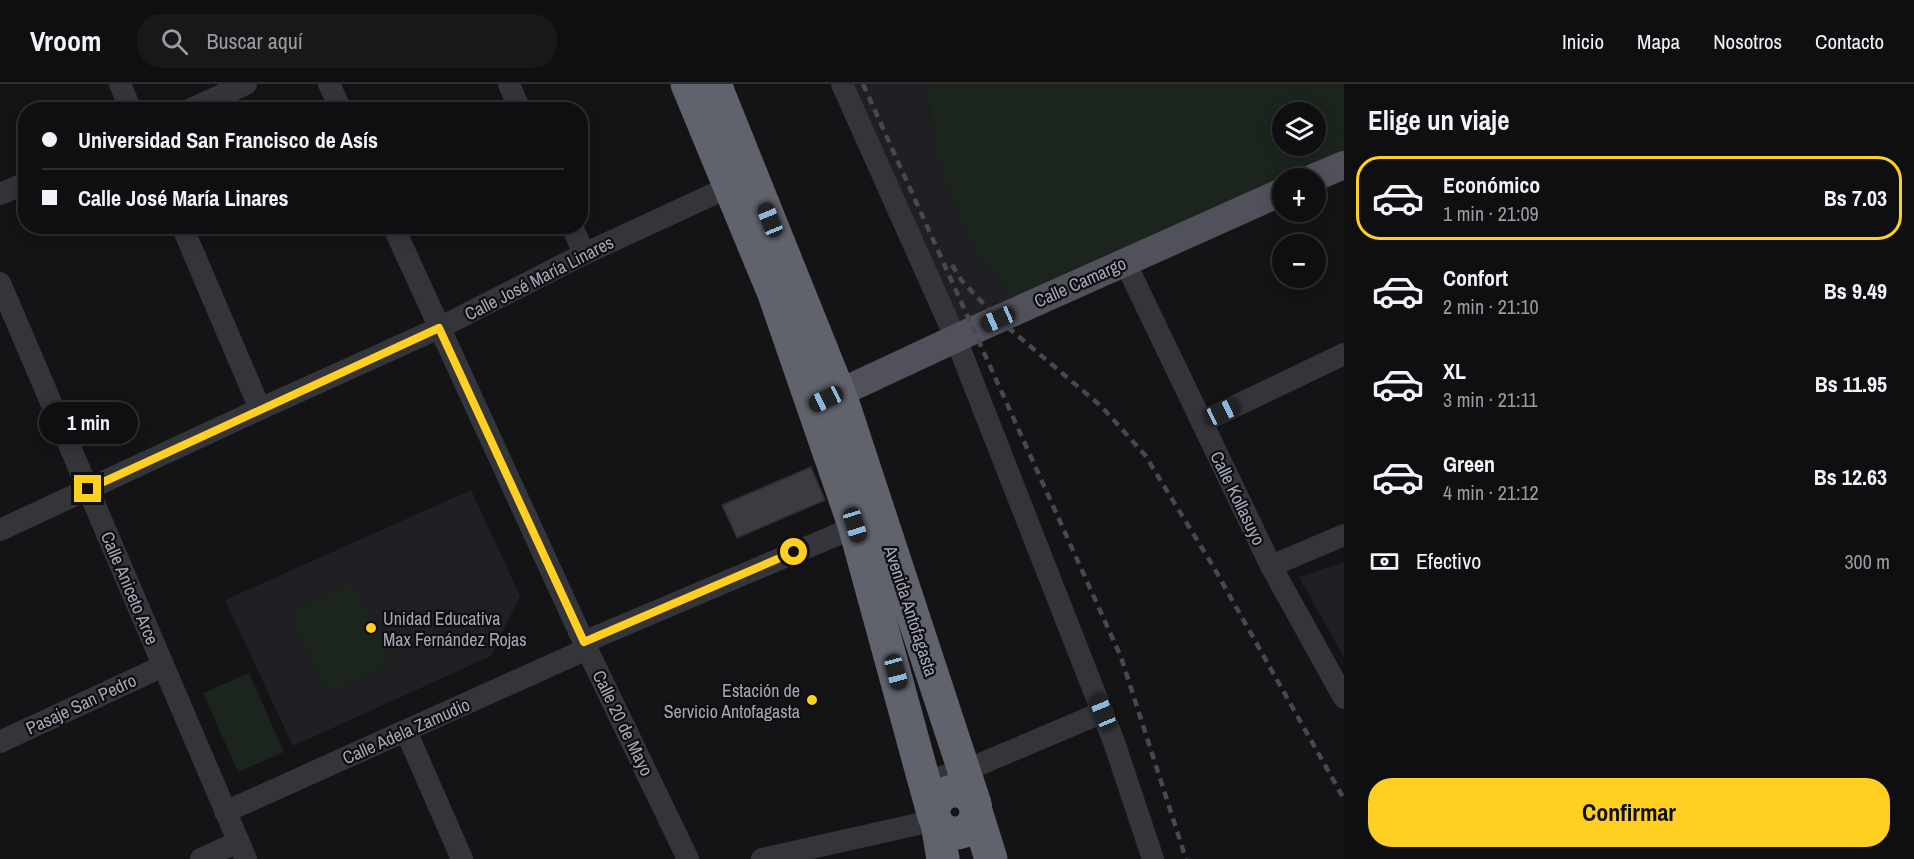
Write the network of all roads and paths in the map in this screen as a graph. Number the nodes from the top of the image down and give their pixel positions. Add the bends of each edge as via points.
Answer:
1 (120, 84) edge
2 (246, 84) edge
3 (329, 84) edge
4 (509, 84) edge
5 (687, 84) edge
6 (715, 84) edge
7 (842, 84) edge
8 (128, 102) edge
9 (207, 102) edge
10 (337, 102) edge
11 (517, 102) edge
12 (1344, 165) edge
13 (1326, 173) edge
14 (742, 181) junction
15 (18, 186) edge
16 (0, 194) edge
17 (1272, 196) edge
18 (185, 234) edge
19 (397, 234) edge
20 (575, 234) edge
21 (584, 254) junction
22 (1125, 262) junction
23 (0, 283) edge
24 (439, 328) junction
25 (956, 339) junction
26 (1344, 354) edge
27 (826, 399) junction
28 (260, 409) junction
29 (1202, 422) junction
30 (88, 489) junction
31 (868, 521) junction
32 (0, 530) edge
33 (1344, 535) edge
34 (1271, 566) junction
35 (586, 645) junction
36 (163, 666) junction
37 (1344, 698) edge
38 (1103, 712) junction
39 (406, 730) junction
40 (0, 742) edge
41 (964, 771) junction
42 (925, 781) junction
43 (975, 807) junction
44 (225, 812) junction
45 (936, 820) junction
46 (242, 851) edge
47 (201, 859) edge
48 (462, 859) edge
49 (688, 859) edge
50 (762, 859) edge
51 (944, 859) edge
52 (991, 859) edge
53 (1153, 859) edge

1 - 8 street
2 - 9 street
3 - 10 street
4 - 11 street
5 - 14 highway, Avenida Antofagasta
6 - 14 highway, Avenida Antofagasta
7 - 25 street
12 - 13 main road
14 - 21 street, Calle José María Linares
14 - 27 highway, Avenida Antofagasta via 774,294
15 - 16 street
17 - 22 main road, Calle Camargo
18 - 28 street
19 - 24 street, Calle 20 de Mayo
20 - 21 street
21 - 24 street, Calle José María Linares
22 - 25 main road, Calle Camargo
22 - 29 street, Calle Kollasuyo
23 - 30 street, Calle Aniceto Arce
24 - 28 street, Calle José María Linares
24 - 35 street, Calle 20 de Mayo
25 - 27 main road, Calle Camargo
25 - 38 street
26 - 29 street
27 - 31 highway, Avenida Antofagasta
28 - 30 street, Calle José María Linares
29 - 34 street, Calle Kollasuyo
30 - 32 street, Calle José María Linares
30 - 36 street, Calle Aniceto Arce
31 - 35 street, Calle Adela Zamudio
31 - 41 highway, Avenida Antofagasta
31 - 42 highway, Avenida Antofagasta
33 - 34 street
34 - 37 street, Calle Kollasuyo
35 - 39 street, Calle Adela Zamudio
35 - 49 street, Calle 20 de Mayo
36 - 40 street, Pasaje San Pedro
36 - 44 street, Calle Aniceto Arce
38 - 41 street
38 - 53 street
39 - 44 street, Calle Adela Zamudio
39 - 48 street
41 - 42 street
41 - 43 highway, Avenida Antofagasta
42 - 45 highway, Avenida Antofagasta
43 - 45 highway via 966,794 952,791 936,803
43 - 52 highway, Avenida Antofagasta
44 - 46 street, Calle Aniceto Arce
45 - 50 street
45 - 51 highway, Avenida Antofagasta
46 - 47 street

